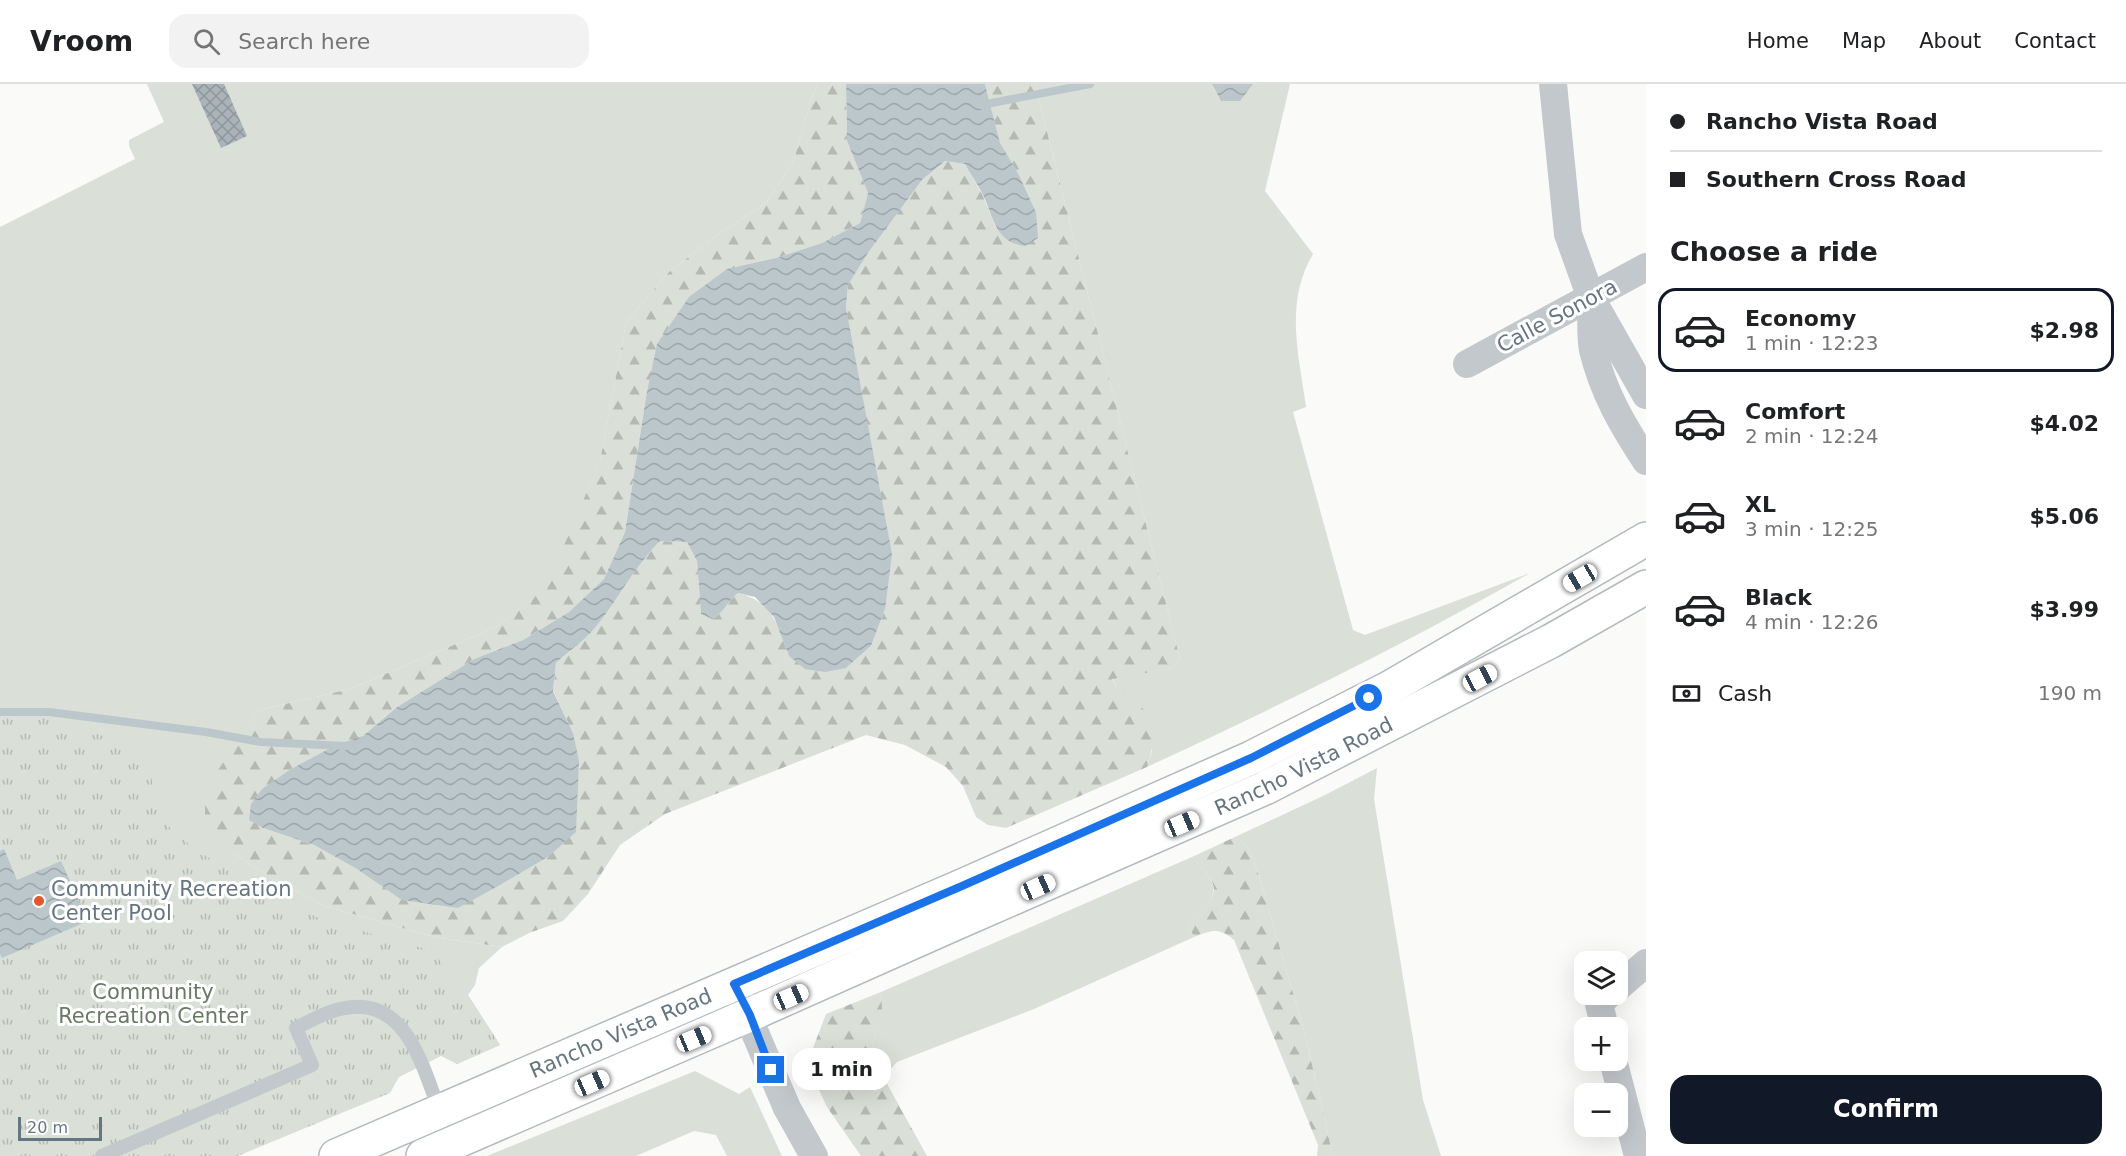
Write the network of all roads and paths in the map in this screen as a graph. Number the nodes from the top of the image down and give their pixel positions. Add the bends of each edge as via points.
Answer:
1 (1553, 84) edge
2 (1646, 267) edge
3 (1591, 298) junction
4 (1467, 364) dead end
5 (1646, 395) edge
6 (1646, 461) edge
7 (1646, 539) edge
8 (1646, 587) edge
9 (1646, 963) edge
10 (1628, 979) edge
11 (734, 984) junction
12 (750, 1015) junction
13 (1616, 1071) edge
14 (440, 1111) junction
15 (102, 1156) edge
16 (336, 1156) edge
17 (423, 1156) edge
18 (814, 1156) edge
19 (1638, 1156) edge

1 - 3 street via 1568,234
2 - 3 street, Calle Sonora
3 - 4 street, Calle Sonora
3 - 5 street
3 - 6 street via 1593,348 1603,382 1620,422
7 - 11 main road, Rancho Vista Road via 1389,688 1251,758
8 - 12 main road, Rancho Vista Road via 1551,641 1265,788
9 - 10 street
11 - 12 street
11 - 14 main road, Rancho Vista Road
12 - 17 main road, Rancho Vista Road
12 - 18 street via 787,1108
13 - 19 street
14 - 15 lane via 409,1037 399,1024 379,1009 352,1007 324,1014 296,1028 312,1065
14 - 16 main road, Rancho Vista Road

